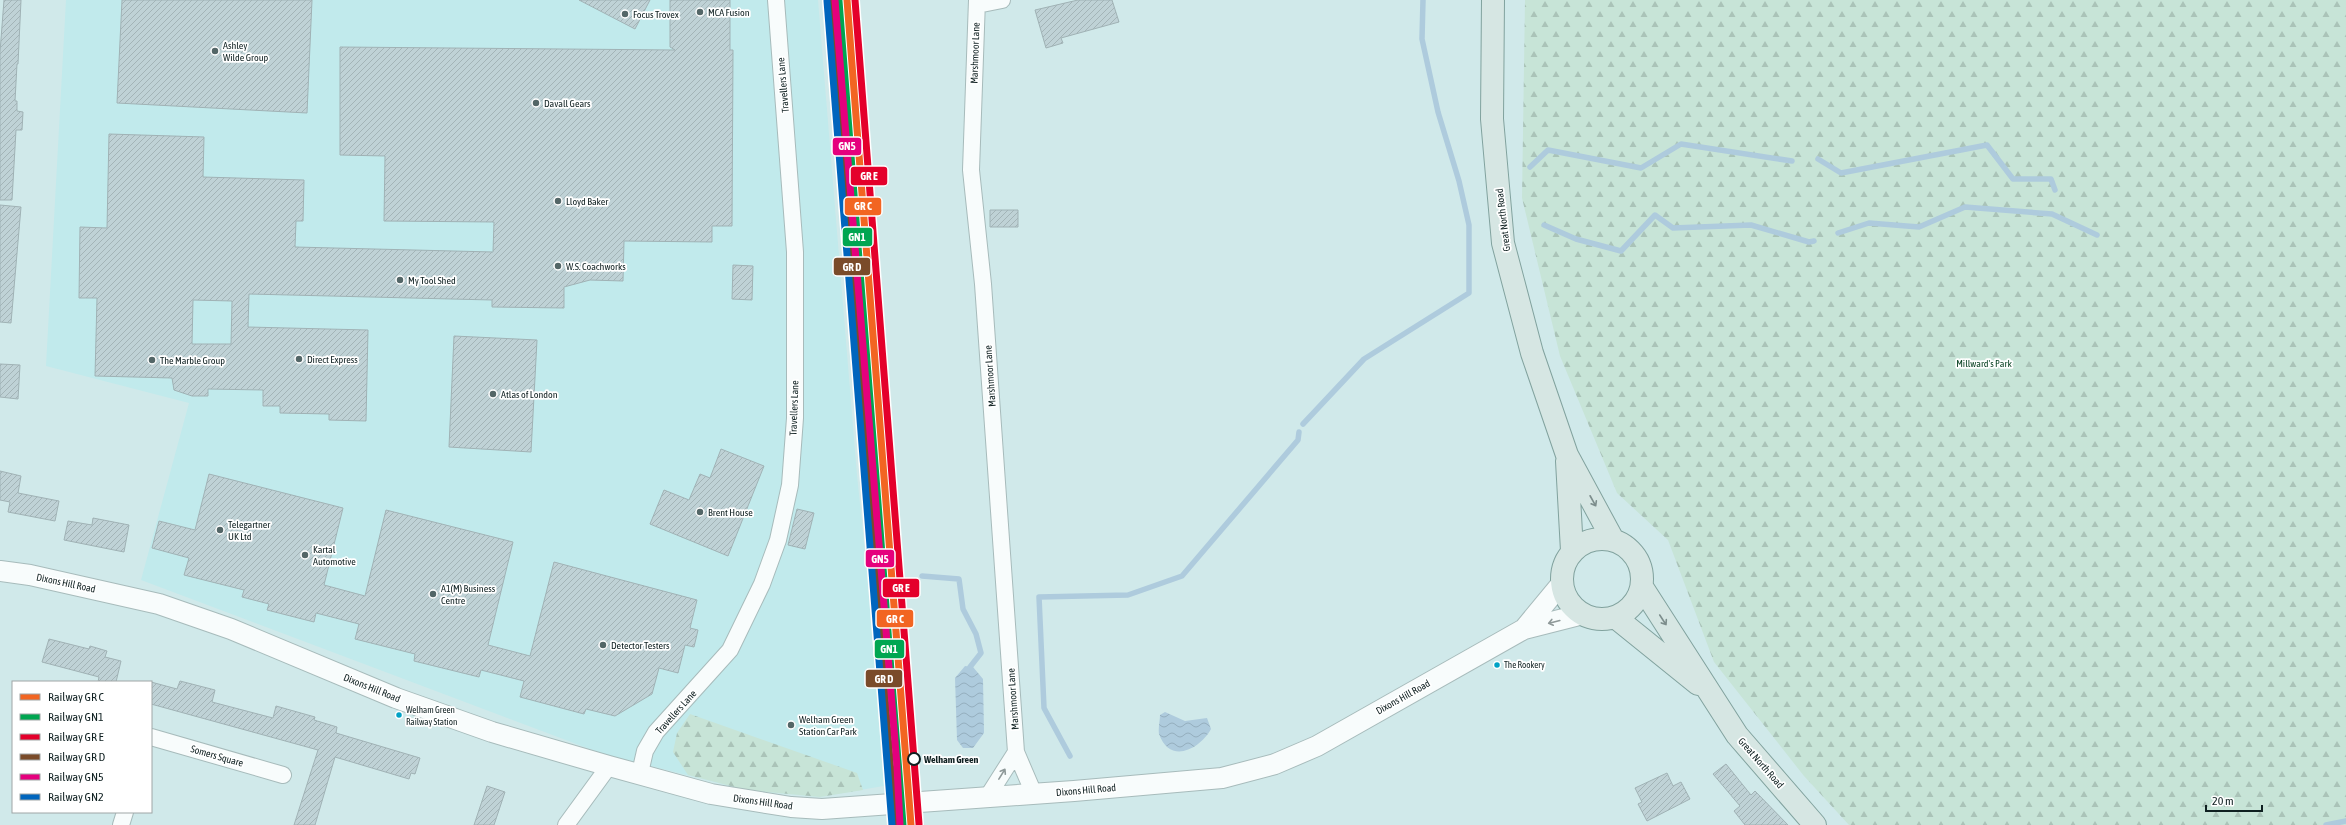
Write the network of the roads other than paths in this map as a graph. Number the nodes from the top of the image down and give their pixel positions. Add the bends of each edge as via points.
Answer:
1 (776, 0) edge
2 (1002, 0) edge
3 (1493, 0) edge
4 (977, 3) edge
5 (1567, 455) junction
6 (1613, 540) junction
7 (1572, 551) junction
8 (0, 572) edge
9 (1562, 583) junction
10 (1642, 587) junction
11 (1583, 614) junction
12 (1615, 617) junction
13 (1524, 629) junction
14 (1713, 696) junction
15 (152, 737) edge
16 (1016, 752) junction
17 (608, 766) junction
18 (640, 773) junction
19 (283, 775) dead end
20 (1034, 794) junction
21 (980, 797) junction
22 (125, 813) edge
23 (121, 825) edge
24 (566, 825) edge
25 (1815, 825) edge

1 - 18 street, Travellers Lane via 795,252 795,418 790,485 776,546 762,584 730,650 656,732 645,751
2 - 4 street
3 - 5 main road, Great North Road via 1492,119 1504,243 1532,353
4 - 16 street, Marshmoor Lane via 971,170 983,284
5 -> 6 main road, Great North Road
5 - 7 main road, Great North Road
6 - 7 main road via 1598,538 1584,542
6 - 10 main road via 1627,547 1637,558 1643,575
7 - 9 main road via 1563,568
8 - 17 street, Dixons Hill Road via 30,575 159,604 231,630 396,698 492,732
9 - 11 main road via 1574,608
9 - 13 street, Dixons Hill Road
10 - 12 main road via 1637,600 1629,610
10 -> 14 main road, Great North Road
11 - 12 main road via 1599,619
11 -> 13 street, Dixons Hill Road
12 - 14 main road, Great North Road
13 - 20 street, Dixons Hill Road via 1317,746 1275,764 1222,778
14 - 25 main road, Great North Road via 1737,735
15 - 19 street, Somers Square
16 - 20 street, Marshmoor Lane
21 -> 16 street
17 - 18 street, Dixons Hill Road
17 - 24 street
18 - 21 street, Dixons Hill Road via 711,794 791,807 851,807
20 - 21 street, Dixons Hill Road
22 - 23 street

